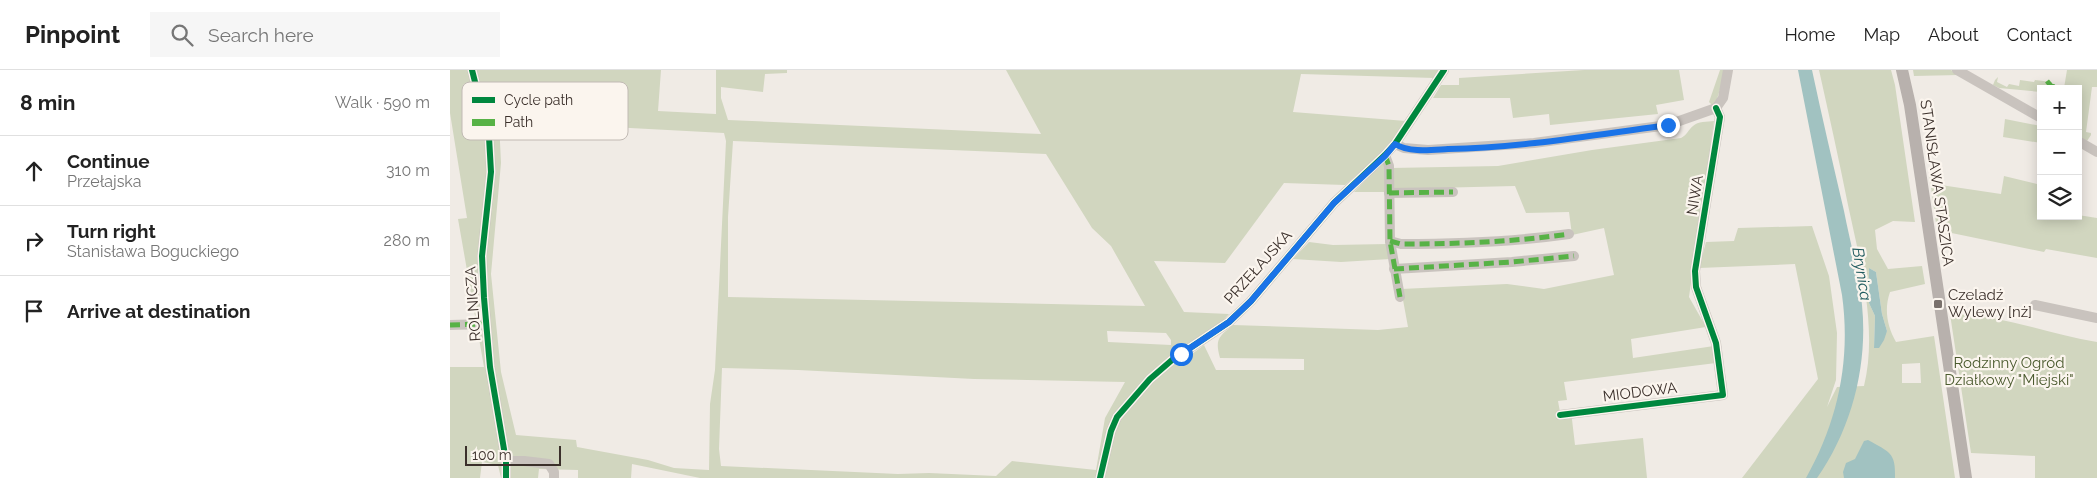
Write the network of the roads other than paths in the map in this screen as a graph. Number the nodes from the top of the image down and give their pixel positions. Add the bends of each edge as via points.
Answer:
1 (1444, 70) edge
2 (1728, 70) edge
3 (1902, 70) edge
4 (1957, 70) edge
5 (1716, 108) junction
6 (2037, 116) edge
7 (489, 140) edge
8 (2082, 143) edge
9 (1395, 144) junction
10 (2097, 152) edge
11 (1385, 156) junction
12 (1454, 192) dead end
13 (1389, 193) junction
14 (1569, 234) dead end
15 (1390, 241) junction
16 (1574, 256) dead end
17 (1394, 269) junction
18 (1400, 296) dead end
19 (2035, 305) dead end
20 (2097, 318) edge
21 (486, 324) junction
22 (450, 325) edge
23 (1723, 395) joint
24 (1560, 415) dead end
25 (506, 461) junction
26 (506, 478) edge
27 (554, 478) edge
28 (1100, 478) edge
29 (1966, 478) edge

1 - 9 street, PRZEŁAJSKA
2 - 5 street, NIWA via 1723,98
3 - 29 main road, STANISŁAWA STASZICA
4 - 6 street
5 - 9 street via 1668,125 1534,144 1428,150
5 - 23 street, NIWA via 1720,117 1695,271 1696,286 1716,343
7 - 21 street, ROLNICZA via 491,172 482,256
8 - 10 street
9 - 11 street, PRZEŁAJSKA
11 - 13 street
11 - 28 street, PRZEŁAJSKA via 1334,203 1251,301 1229,322 1172,360 1150,379 1117,417
12 - 13 street
13 - 15 street
14 - 15 street via 1489,242 1400,244
15 - 17 street
16 - 17 street
17 - 18 street
19 - 20 street
21 - 22 street
21 - 25 street, ROLNICZA
23 - 24 street, MIODOWA
25 - 26 street, ROLNICZA
25 - 27 street via 549,464

